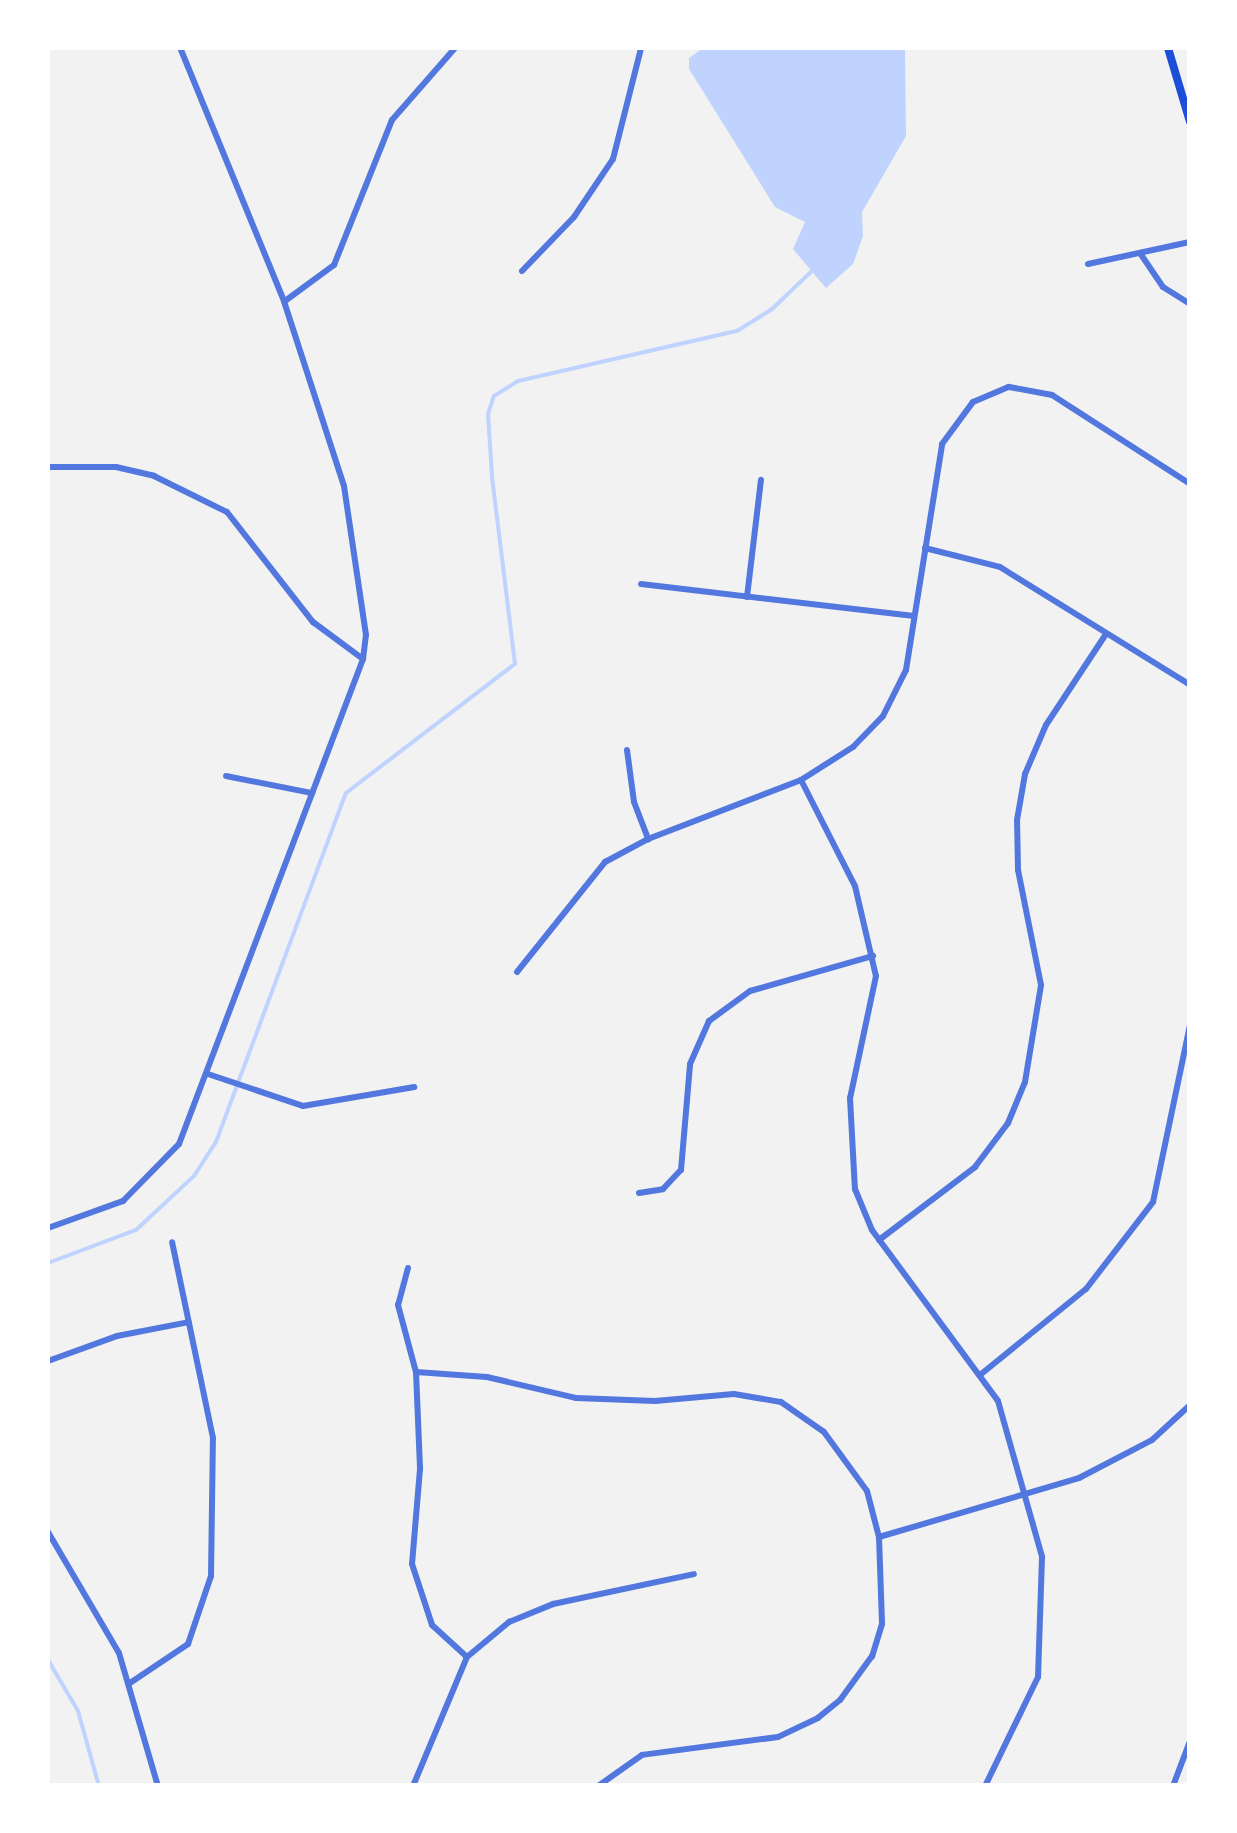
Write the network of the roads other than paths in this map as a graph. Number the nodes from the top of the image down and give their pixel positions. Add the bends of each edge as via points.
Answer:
1 (180, 48) edge
2 (455, 48) edge
3 (641, 48) edge
4 (1168, 48) edge
5 (1190, 122) edge
6 (1190, 242) edge
7 (1140, 253) junction
8 (1088, 264) dead end
9 (522, 271) dead end
10 (284, 301) junction
11 (1190, 304) edge
12 (48, 467) edge
13 (761, 480) dead end
14 (1190, 484) edge
15 (925, 548) junction
16 (641, 584) dead end
17 (747, 597) junction
18 (914, 616) junction
19 (1106, 634) junction
20 (363, 659) junction
21 (1190, 685) edge
22 (627, 750) dead end
23 (226, 776) dead end
24 (801, 780) junction
25 (312, 793) junction
26 (648, 839) junction
27 (873, 956) junction
28 (517, 972) dead end
29 (1190, 1025) edge
30 (208, 1074) junction
31 (414, 1087) dead end
32 (639, 1192) dead end
33 (48, 1228) edge
34 (879, 1240) junction
35 (172, 1242) dead end
36 (408, 1268) dead end
37 (190, 1322) junction
38 (48, 1361) edge
39 (416, 1372) junction
40 (980, 1375) junction
41 (1189, 1408) edge
42 (1028, 1498) junction
43 (48, 1532) edge
44 (879, 1536) junction
45 (694, 1574) dead end
46 (467, 1656) junction
47 (130, 1682) junction
48 (1190, 1741) edge
49 (158, 1786) edge
50 (414, 1786) edge
51 (598, 1786) edge
52 (985, 1786) edge
53 (1172, 1786) edge

1 - 10 street
2 - 10 street via 392,120 334,265
3 - 9 street via 614,159 574,217
4 - 5 main road
6 - 7 street
7 - 8 street
7 - 11 street via 1163,287
10 - 20 street via 344,486 366,635
12 - 20 street via 116,467 170,483 227,512 313,622
13 - 17 street
14 - 15 street via 1080,410 1052,395 1009,387 972,402 949,426
15 - 18 street
15 - 19 street via 1000,567
16 - 17 street
17 - 18 street
18 - 24 street via 896,697 853,747
19 - 21 street
19 - 34 street via 1046,725 1025,774 1016,820 1018,870 1041,985 1025,1082 1008,1123 976,1167
20 - 25 street
22 - 26 street via 634,802
23 - 25 street
24 - 26 street
24 - 27 street via 855,886
25 - 30 street
26 - 28 street via 605,862
27 - 32 street via 750,991 709,1021 690,1064 681,1170 663,1190
27 - 34 street via 875,1002 856,1064 849,1137 855,1190
29 - 40 street via 1153,1202 1086,1289
30 - 31 street via 257,1095 317,1106
30 - 33 street via 179,1144 146,1184 108,1210
34 - 40 street
35 - 37 street
36 - 39 street via 398,1305
37 - 38 street via 117,1336
37 - 47 street via 214,1438 208,1597 181,1652
39 - 44 street via 487,1377 596,1400 734,1394 782,1402 824,1432 852,1464
39 - 46 street via 420,1468 412,1564 432,1625
40 - 42 street via 1004,1418
41 - 42 street via 1118,1461
42 - 44 street
42 - 52 street via 1044,1589 1038,1677
43 - 47 street via 87,1591
44 - 51 street via 882,1624 872,1656 840,1700 778,1737 642,1756
45 - 46 street via 524,1613
46 - 50 street
47 - 49 street
48 - 53 street

